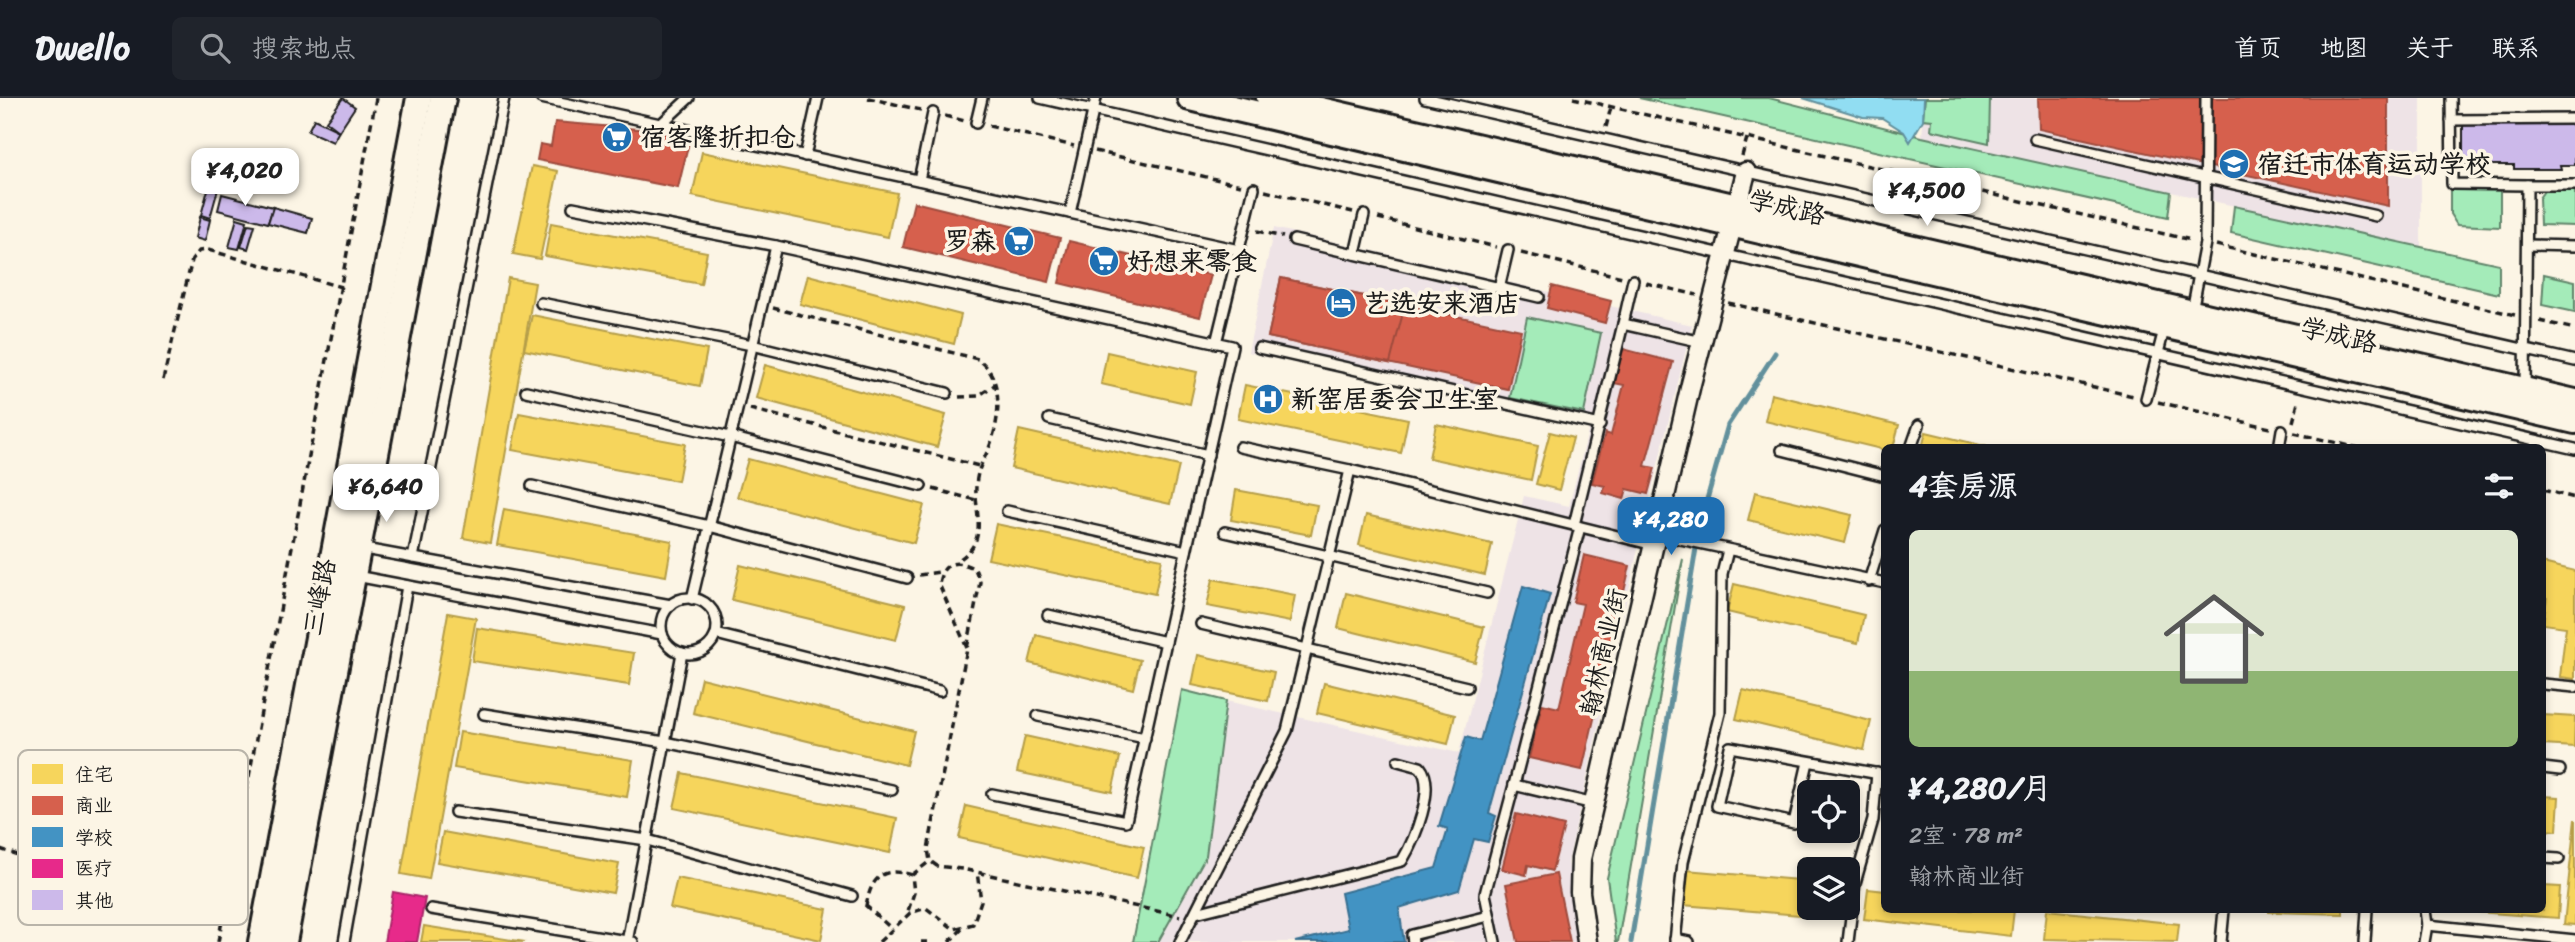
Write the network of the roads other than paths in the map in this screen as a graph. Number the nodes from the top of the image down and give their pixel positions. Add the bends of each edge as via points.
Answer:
1 (419, 98) edge
2 (443, 98) edge
3 (504, 98) edge
4 (541, 98) edge
5 (689, 98) edge
6 (818, 98) edge
7 (982, 98) edge
8 (1040, 98) edge
9 (1097, 98) edge
10 (1190, 98) edge
11 (1269, 98) edge
12 (1425, 98) edge
13 (2206, 98) edge
14 (2451, 98) edge
15 (1094, 110) junction
16 (933, 113) road end
17 (2575, 119) edge
18 (2451, 120) junction
19 (976, 123) road end
20 (662, 124) junction
21 (2035, 139) dead end
22 (805, 156) junction
23 (1746, 172) junction
24 (2205, 178) junction
25 (919, 180) junction
26 (2528, 185) junction
27 (2575, 185) edge
28 (1254, 188) road end
29 (573, 207) dead end
30 (1070, 214) junction
31 (1364, 215) road end
32 (1734, 215) junction
33 (2376, 216) dead end
34 (1294, 240) road end
35 (2527, 245) junction
36 (776, 246) junction
37 (2575, 246) edge
38 (1239, 250) junction
39 (1508, 250) road end
40 (1355, 254) junction
41 (1724, 255) junction
42 (2200, 276) junction
43 (1633, 280) road end
44 (1499, 288) junction
45 (1539, 297) dead end
46 (541, 303) dead end
47 (2176, 315) junction
48 (1623, 324) junction
49 (1702, 342) junction
50 (1216, 343) junction
51 (752, 345) junction
52 (1259, 348) dead end
53 (2526, 351) junction
54 (2158, 354) junction
55 (2575, 361) edge
56 (2525, 390) junction
57 (526, 391) dead end
58 (947, 393) road end
59 (2146, 399) road end
60 (2575, 402) edge
61 (1049, 419) dead end
62 (2575, 421) edge
63 (1600, 425) junction
64 (1919, 425) dead end
65 (2286, 431) road end
66 (730, 437) junction
67 (1912, 444) edge
68 (2281, 444) edge
69 (1240, 447) dead end
70 (2575, 449) edge
71 (1782, 450) dead end
72 (1208, 454) junction
73 (1350, 470) junction
74 (1881, 475) edge
75 (532, 486) dead end
76 (921, 486) road end
77 (1007, 511) dead end
78 (709, 526) junction
79 (1577, 526) junction
80 (1225, 531) dead end
81 (1656, 540) junction
82 (1881, 543) edge
83 (347, 545) junction
84 (1728, 550) junction
85 (1186, 551) junction
86 (1329, 556) junction
87 (413, 558) junction
88 (341, 574) junction
89 (907, 578) road end
90 (1869, 581) junction
91 (1881, 582) edge
92 (407, 586) junction
93 (1487, 593) dead end
94 (692, 599) junction
95 (671, 605) junction
96 (1048, 615) dead end
97 (1201, 624) dead end
98 (662, 634) junction
99 (716, 634) junction
100 (1166, 642) junction
101 (1306, 649) junction
102 (682, 653) junction
103 (2546, 684) edge
104 (1467, 687) dead end
105 (2575, 687) edge
106 (940, 691) dead end
107 (484, 714) dead end
108 (1038, 716) dead end
109 (1145, 738) junction
110 (665, 742) junction
111 (1712, 744) junction
112 (1730, 747) junction
113 (1398, 761) dead end
114 (1808, 762) junction
115 (2546, 768) edge
116 (2560, 769) dead end
117 (1881, 774) edge
118 (1514, 785) junction
119 (892, 790) dead end
120 (992, 794) dead end
121 (1594, 804) junction
122 (455, 813) dead end
123 (647, 840) junction
124 (2546, 858) edge
125 (2559, 859) dead end
126 (852, 896) road end
127 (431, 909) dead end
128 (2224, 913) edge
129 (2367, 913) edge
130 (2425, 913) edge
131 (1194, 916) junction
132 (1489, 916) junction
133 (2427, 925) junction
134 (2575, 940) edge
135 (1675, 941) edge
136 (261, 942) edge
137 (284, 942) edge
138 (344, 942) edge
139 (629, 942) edge
140 (1180, 942) edge
141 (1413, 942) edge
142 (1495, 942) edge
143 (1587, 942) edge
144 (1689, 942) edge
145 (1848, 942) edge
146 (2221, 942) edge
147 (2365, 942) edge
148 (2424, 942) edge

1 - 83 main road, 三峰路
2 - 83 main road, 三峰路
3 - 87 lane
4 - 20 lane
5 - 20 lane
6 - 22 lane
7 - 19 lane
8 - 15 lane
9 - 15 lane
10 - 32 main road, 学成路
11 - 32 main road, 学成路
12 - 23 lane
13 - 24 lane
14 - 18 lane
15 - 30 lane
15 - 41 lane
16 - 25 lane
17 - 18 lane
18 - 26 lane via 2452,184
20 - 22 lane
21 - 24 lane
22 - 25 lane
23 - 32 street, 翰林商业街
23 - 42 lane
24 - 33 lane
24 - 42 lane
25 - 30 lane
26 - 27 lane
26 - 35 lane
28 - 38 lane
29 - 36 lane
30 - 38 lane
31 - 40 lane
32 - 41 street, 翰林商业街
32 - 47 main road, 学成路
34 - 40 lane
35 - 37 lane
35 - 53 lane
36 - 50 lane
36 - 51 lane
38 - 50 lane
39 - 44 lane
40 - 44 lane
41 - 49 street, 翰林商业街
41 - 54 lane
42 - 47 lane
42 - 53 lane
43 - 48 lane
44 - 45 lane
46 - 51 lane
47 - 54 lane
47 - 56 main road, 学成路
47 - 62 main road, 学成路
48 - 49 lane
48 - 63 lane
49 - 81 street, 翰林商业街
50 - 72 lane via 1231,346
51 - 58 lane
51 - 66 lane
52 - 63 lane
53 - 55 lane
53 - 56 lane
54 - 59 lane
54 - 70 lane
56 - 60 main road, 学成路
57 - 66 lane
61 - 72 lane
63 - 79 lane
64 - 67 lane
65 - 68 lane
66 - 76 lane
66 - 78 lane
69 - 73 lane
71 - 74 lane
72 - 85 lane
73 - 79 lane
73 - 86 lane
75 - 78 lane
77 - 85 lane
78 - 89 lane
78 - 94 lane
79 - 81 lane
79 - 118 lane
80 - 86 lane
81 - 84 lane via 1689,541
81 - 121 street, 翰林商业街
82 - 90 lane
83 - 87 lane
83 - 88 main road, 三峰路
84 - 90 lane
84 - 111 lane via 1722,574 1720,713
85 - 100 lane
86 - 93 lane
86 - 101 lane
87 - 95 lane
88 - 92 lane
88 - 136 main road, 三峰路
88 - 137 main road, 三峰路
90 - 91 lane
92 - 98 lane
92 - 138 lane
94 - 95 lane
94 - 99 lane via 713,611
95 - 98 lane via 662,618
96 - 100 lane
97 - 101 lane
98 - 102 lane
99 - 102 lane via 701,652
99 - 106 lane
100 - 109 lane
101 - 104 lane
101 - 131 lane via 1287,731
102 - 110 lane
103 - 105 lane
107 - 110 lane
108 - 109 lane
109 - 120 lane via 1126,821
110 - 119 lane
110 - 123 lane
111 - 112 lane
111 - 135 lane via 1683,862
112 - 114 lane
112 - 114 lane via 1717,806 1794,823
113 - 131 lane via 1420,767 1428,783 1414,842 1402,861
114 - 117 lane
115 - 116 lane
117 - 145 lane via 1855,883
118 - 121 lane
118 - 132 lane via 1485,894
121 - 143 street, 翰林商业街 via 1581,859
122 - 123 lane
123 - 126 lane
123 - 139 lane
124 - 125 lane
127 - 139 lane
128 - 146 lane
129 - 147 lane
130 - 133 lane
131 - 140 lane
132 - 141 lane via 1412,934
132 - 142 lane
133 - 134 lane
133 - 148 lane
135 - 144 lane

